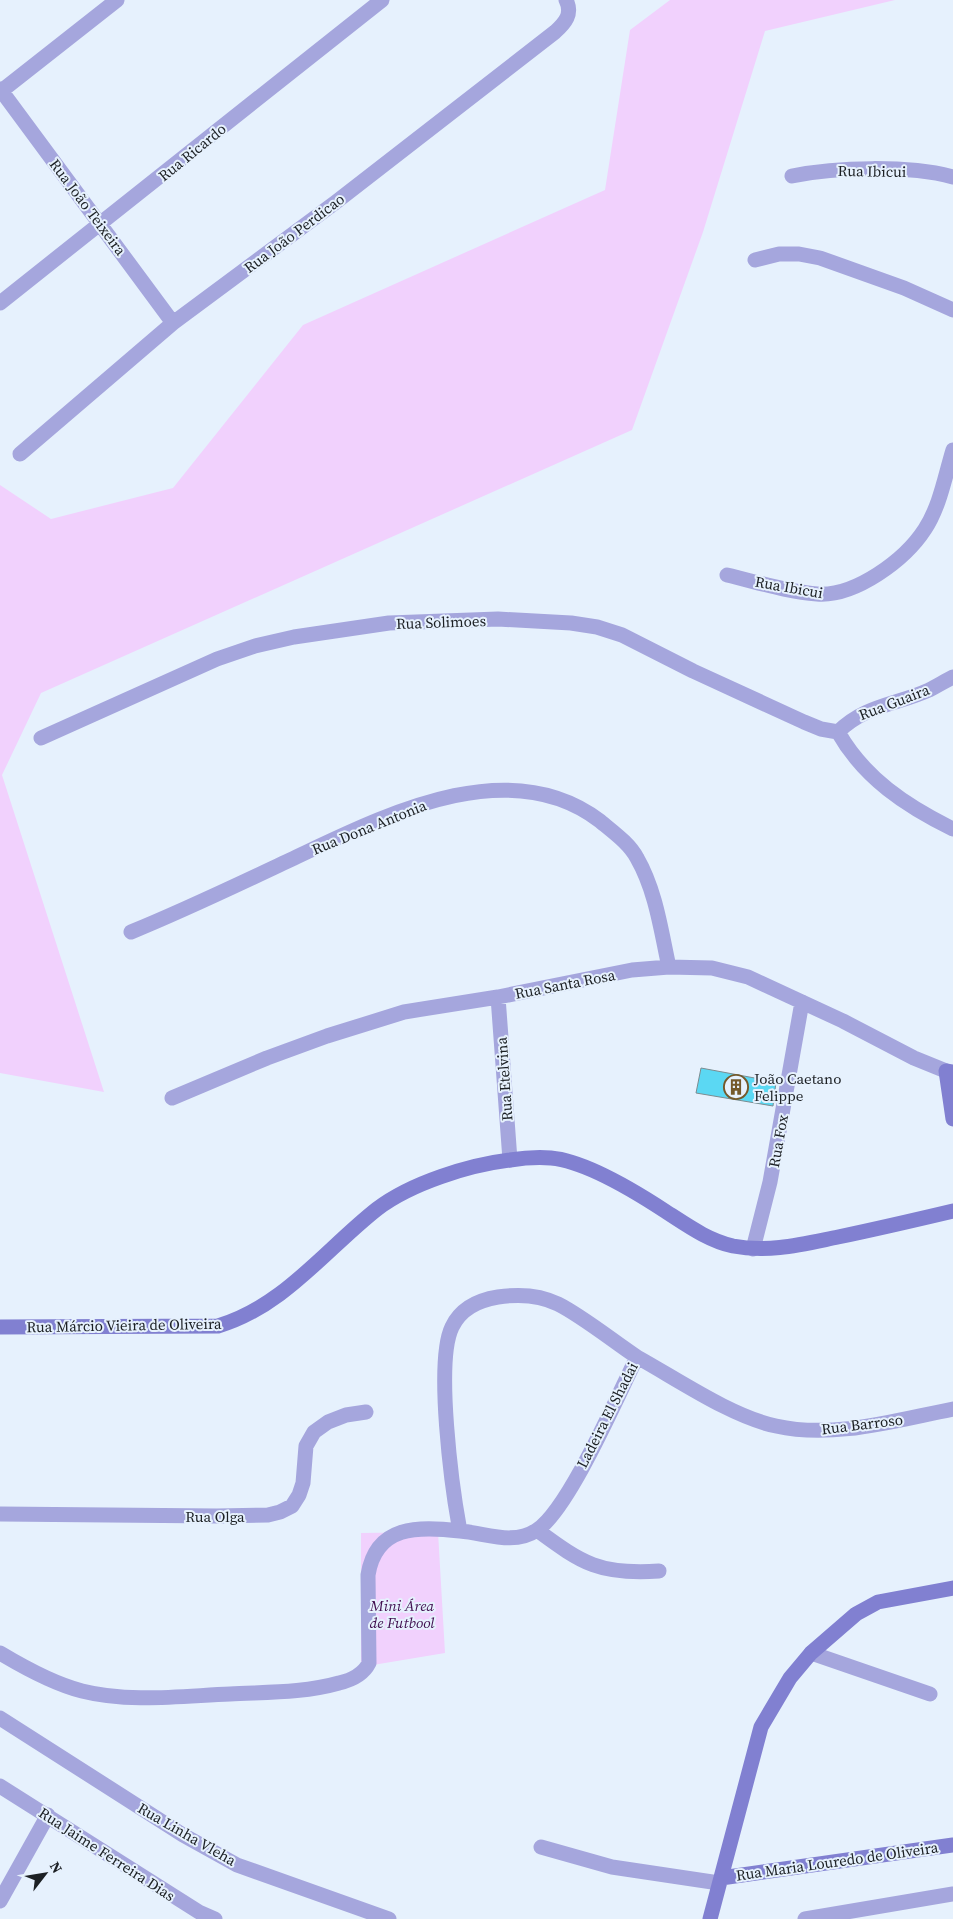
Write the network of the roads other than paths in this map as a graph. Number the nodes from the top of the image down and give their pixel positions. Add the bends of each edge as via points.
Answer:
1 (117, 0) edge
2 (382, 0) edge
3 (567, 8) edge
4 (0, 91) edge
5 (792, 176) dead end
6 (953, 177) edge
7 (101, 225) junction
8 (754, 260) dead end
9 (0, 303) edge
10 (953, 310) edge
11 (173, 323) junction
12 (953, 450) edge
13 (20, 454) dead end
14 (727, 575) dead end
15 (953, 677) edge
16 (838, 732) junction
17 (41, 738) dead end
18 (953, 829) edge
19 (131, 932) dead end
20 (669, 967) junction
21 (498, 997) junction
22 (802, 1002) junction
23 (949, 1072) edge
24 (172, 1098) dead end
25 (953, 1119) edge
26 (510, 1160) junction
27 (953, 1211) edge
28 (753, 1250) junction
29 (0, 1327) edge
30 (637, 1357) junction
31 (953, 1409) edge
32 (366, 1412) dead end
33 (0, 1514) edge
34 (537, 1530) junction
35 (460, 1531) junction
36 (659, 1571) dead end
37 (953, 1588) edge
38 (0, 1653) edge
39 (810, 1653) junction
40 (930, 1694) dead end
41 (0, 1718) edge
42 (0, 1786) edge
43 (48, 1816) junction
44 (953, 1845) edge
45 (541, 1847) dead end
46 (720, 1880) junction
47 (953, 1894) edge
48 (0, 1901) edge
49 (197, 1916) edge
50 (215, 1919) edge
51 (389, 1919) edge
52 (710, 1919) edge
53 (805, 1919) edge

1 - 4 street
2 - 7 street, Rua Ricardo
3 - 11 street, Rua João Perdicao via 563,25 547,38 336,202
4 - 7 street, Rua João Teixeira
5 - 6 street, Rua Ibicui via 857,168
7 - 9 street, Rua Ricardo
7 - 11 street, Rua João Teixeira
8 - 10 street via 779,254 820,258 904,288
11 - 13 street, Rua João Perdicao
12 - 14 street, Rua Ibicui via 935,509 925,529 912,546 863,583 847,590 817,594
15 - 16 street, Rua Guaira via 928,690 863,712
16 - 17 street, Rua Solimoes via 804,722 622,635 571,623 498,619 389,624 294,637 255,646
16 - 18 street via 850,752 877,782
19 - 20 street, Rua Dona Antonia via 408,808 441,798 521,790 563,801 592,815 637,857 650,885
20 - 21 street, Rua Santa Rosa via 632,970
20 - 22 street, Rua Santa Rosa via 733,972
21 - 24 street, Rua Santa Rosa via 404,1012 267,1058
21 - 26 street, Rua Etelvina
22 - 23 street, Rua Santa Rosa
22 - 28 street, Rua Fox via 770,1182
23 - 25 main road
26 - 28 main road, Rua Márcio Vieira de Oliveira via 552,1158 585,1167 656,1205 703,1236
26 - 29 main road, Rua Márcio Vieira de Oliveira via 442,1177 409,1190 380,1207 270,1302 235,1321 218,1326
27 - 28 main road, Rua Márcio Vieira de Oliveira via 791,1246
30 - 31 street, Rua Barroso via 737,1412 776,1426 814,1430 853,1428
30 - 34 street, Ladeira El Shadai via 570,1488 550,1519
30 - 35 street, Ladeira El Shadai via 558,1303 533,1296 510,1295 468,1307 453,1326 445,1350 444,1376
32 - 33 street, Rua Olga via 346,1415 314,1432 306,1446 299,1496 292,1506 280,1512 226,1516
34 - 35 street, Ladeira El Shadai via 520,1537 501,1538
34 - 36 street via 579,1559 608,1571
35 - 38 street via 410,1530 385,1539 376,1548 368,1575 369,1663 360,1674 339,1684 287,1691 119,1697 82,1691
37 - 39 main road via 878,1602 856,1614
39 - 40 street
39 - 46 main road via 777,1698 761,1728
41 - 51 street, Rua Linha Vleha via 183,1835 238,1864 291,1886
42 - 43 street, Rua Jaime Ferreira Dias
43 - 48 street
43 - 49 street, Rua Jaime Ferreira Dias
44 - 46 main road, Rua Maria Louredo de Oliveira
45 - 46 street via 612,1867
46 - 52 main road
47 - 53 street
49 - 50 street, Rua Jaime Ferreira Dias

